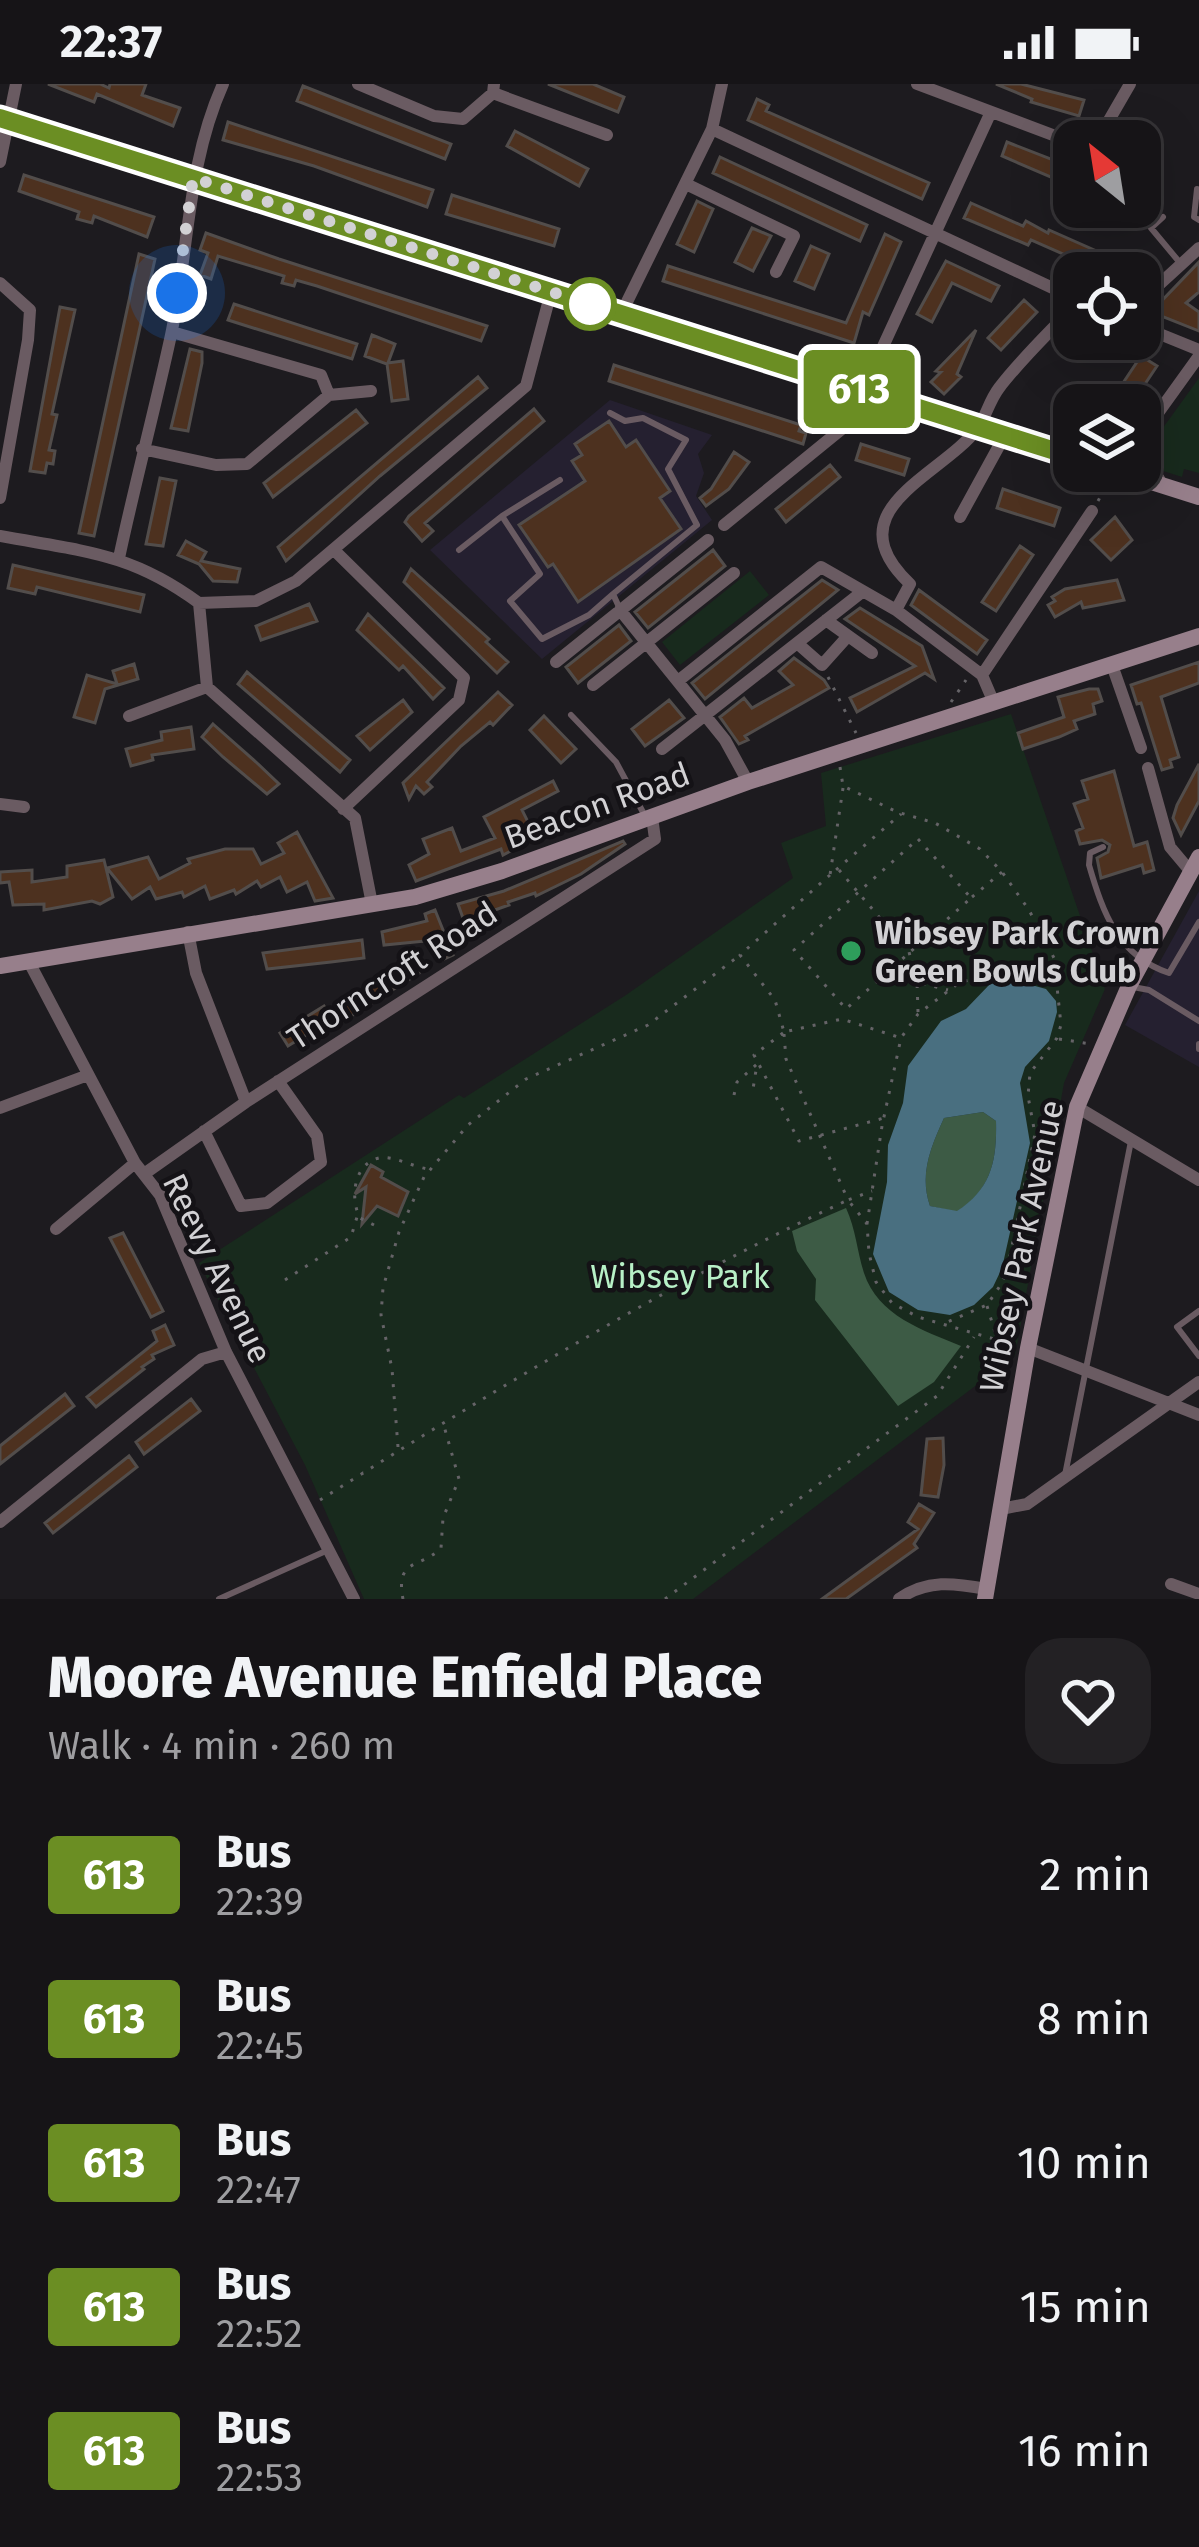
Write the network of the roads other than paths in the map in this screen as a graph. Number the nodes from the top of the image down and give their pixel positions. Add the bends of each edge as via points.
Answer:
1 (16, 84) edge
2 (223, 84) edge
3 (358, 84) edge
4 (722, 84) edge
5 (916, 84) edge
6 (1130, 84) edge
7 (493, 88) edge
8 (989, 113) junction
9 (4, 120) edge
10 (1109, 120) edge
11 (712, 129) junction
12 (608, 135) dead end
13 (1053, 136) edge
14 (0, 161) edge
15 (193, 178) junction
16 (686, 184) junction
17 (1197, 189) edge
18 (1162, 217) dead end
19 (1199, 220) edge
20 (933, 232) junction
21 (1199, 248) edge
22 (1181, 264) junction
23 (776, 272) dead end
24 (1161, 283) edge
25 (0, 284) edge
26 (551, 292) junction
27 (1053, 292) edge
28 (621, 314) junction
29 (1053, 326) edge
30 (172, 332) junction
31 (1161, 336) edge
32 (1199, 353) edge
33 (371, 391) dead end
34 (872, 394) junction
35 (329, 395) junction
36 (1161, 408) edge
37 (610, 413) dead end
38 (979, 427) junction
39 (1005, 436) junction
40 (142, 449) junction
41 (1053, 451) edge
42 (560, 480) dead end
43 (1161, 482) edge
44 (1163, 485) joint
45 (1199, 497) edge
46 (0, 498) edge
47 (1092, 511) road end
48 (502, 516) junction
49 (960, 518) dead end
50 (724, 525) dead end
51 (0, 536) edge
52 (708, 540) dead end
53 (459, 550) dead end
54 (335, 551) junction
55 (119, 558) junction
56 (734, 573) dead end
57 (862, 592) junction
58 (613, 594) junction
59 (199, 603) junction
60 (620, 610) junction
61 (896, 610) junction
62 (826, 620) junction
63 (848, 636) junction
64 (1199, 636) edge
65 (647, 642) junction
66 (797, 643) junction
67 (872, 653) dead end
68 (556, 662) dead end
69 (1112, 665) junction
70 (978, 672) junction
71 (678, 681) junction
72 (593, 685) dead end
73 (207, 687) junction
74 (994, 703) junction
75 (571, 715) dead end
76 (705, 715) junction
77 (129, 716) dead end
78 (1141, 748) dead end
79 (662, 749) dead end
80 (1148, 768) dead end
81 (748, 782) junction
82 (0, 804) edge
83 (25, 807) dead end
84 (343, 809) junction
85 (649, 818) junction
86 (1102, 847) dead end
87 (1195, 865) edge
88 (372, 904) junction
89 (1199, 922) edge
90 (188, 932) junction
91 (1144, 961) junction
92 (29, 962) junction
93 (0, 966) edge
94 (1130, 986) junction
95 (1199, 1021) edge
96 (88, 1075) junction
97 (278, 1081) junction
98 (246, 1102) junction
99 (1077, 1107) junction
100 (0, 1108) edge
101 (204, 1131) junction
102 (1131, 1139) junction
103 (140, 1168) junction
104 (1199, 1180) edge
105 (56, 1228) dead end
106 (1199, 1311) edge
107 (1028, 1348) junction
108 (226, 1352) junction
109 (1199, 1357) edge
110 (1086, 1371) junction
111 (1199, 1382) edge
112 (1170, 1404) junction
113 (1199, 1414) edge
114 (1064, 1479) junction
115 (1001, 1509) junction
116 (0, 1522) edge
117 (331, 1549) junction
118 (1171, 1584) dead end
119 (986, 1594) edge
120 (1199, 1594) edge
121 (219, 1599) edge
122 (354, 1599) edge
123 (899, 1599) edge

1 - 9 street
2 - 15 street
3 - 7 street via 434,116 464,119
4 - 11 street
5 - 8 street
6 - 10 street
7 - 12 street
8 - 13 street
8 - 20 street
9 - 14 street
9 - 15 street
11 - 16 street
11 - 20 street
15 - 26 street
15 - 30 street
16 - 23 street via 794,236
16 - 28 street
17 - 19 lane
18 - 22 lane via 1150,229
20 - 27 street
20 - 34 street
21 - 22 street
22 - 24 street
25 - 46 street via 30,310
26 - 28 street
26 - 54 street via 526,386
28 - 34 street
29 - 38 street via 1001,385
30 - 35 street via 321,375
30 - 40 street
31 - 32 street
32 - 36 street
33 - 35 street
34 - 38 street
34 - 50 street
35 - 40 street via 247,464
37 - 58 lane via 643,418 686,440 668,469 697,525
38 - 39 street
38 - 61 street via 889,510 885,549 910,584
39 - 41 street
39 - 49 street
40 - 55 street
42 - 48 lane
43 - 44 street
44 - 45 street
47 - 70 street
48 - 53 lane
48 - 58 lane via 540,574 510,601 542,639
51 - 55 street
52 - 60 street
54 - 59 street via 256,602
54 - 84 street via 464,678 458,700
55 - 59 street
56 - 65 street
57 - 61 street
57 - 62 street
57 - 71 street via 821,567
58 - 60 lane
59 - 73 street
60 - 65 street
60 - 68 street
61 - 70 street
62 - 63 street
62 - 66 street
63 - 66 street via 822,665
63 - 67 street
64 - 69 street, Beacon Road
65 - 71 street
65 - 72 street
66 - 76 street
69 - 74 street, Beacon Road
69 - 78 street
70 - 74 street
71 - 76 street
73 - 77 street
73 - 84 street
74 - 81 street, Beacon Road
75 - 85 lane via 616,762
76 - 79 street
76 - 81 street
80 - 87 street via 1170,848
81 - 85 street, Beacon Road
82 - 83 street
84 - 88 street via 355,818
85 - 88 street, Beacon Road via 502,871
85 - 97 street, Thorncroft Road via 655,838
86 - 91 lane via 1090,854 1092,877 1114,934
87 - 91 street, Wibsey Park Avenue
88 - 90 street, Beacon Road
89 - 91 lane via 1169,974
90 - 92 street, Beacon Road
90 - 98 street
91 - 94 street, Wibsey Park Avenue
92 - 93 street, Beacon Road
92 - 96 street, Reevy Avenue
94 - 95 lane
94 - 99 street, Wibsey Park Avenue
96 - 100 street
96 - 103 street, Reevy Avenue
97 - 98 street, Thorncroft Road
97 - 101 street via 316,1136 321,1162 267,1203 241,1206
98 - 101 street, Thorncroft Road
99 - 102 street
99 - 107 street, Wibsey Park Avenue
101 - 103 street, Thorncroft Road
102 - 104 street
102 - 110 lane
103 - 105 street, Thorncroft Road
103 - 108 street, Reevy Avenue via 160,1195
106 - 109 lane via 1177,1327
107 - 110 street
107 - 115 street, Wibsey Park Avenue
108 - 116 street via 202,1359
108 - 117 street, Reevy Avenue
110 - 112 street
110 - 114 lane
111 - 112 street
112 - 113 street
112 - 114 street
114 - 115 street via 1027,1504
115 - 119 street, Wibsey Park Avenue
117 - 121 lane
117 - 122 street, Reevy Avenue
118 - 120 street
119 - 123 street via 952,1583 917,1586

